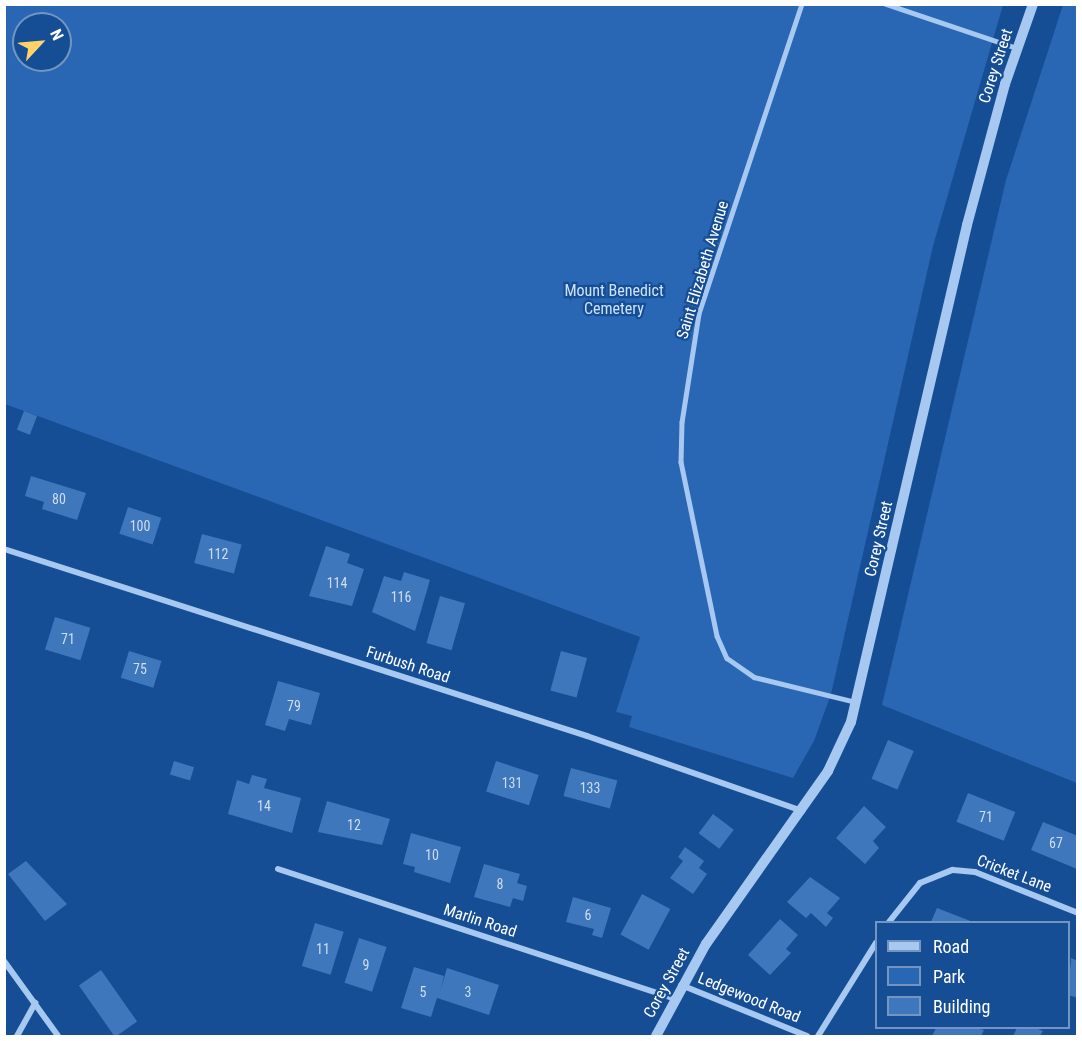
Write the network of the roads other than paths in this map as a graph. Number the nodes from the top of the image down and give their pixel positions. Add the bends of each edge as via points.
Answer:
1 (802, 4) edge
2 (886, 4) edge
3 (1033, 4) edge
4 (1017, 48) junction
5 (4, 549) edge
6 (856, 702) junction
7 (802, 811) junction
8 (279, 869) dead end
9 (1077, 913) edge
10 (890, 921) edge
11 (875, 945) edge
12 (4, 961) edge
13 (681, 984) junction
14 (673, 998) junction
15 (35, 1003) junction
16 (17, 1036) edge
17 (58, 1036) edge
18 (656, 1036) edge
19 (807, 1036) edge
20 (818, 1036) edge

1 - 6 lane, Saint Elizabeth Avenue via 699,314 684,402 681,462 717,636 727,658 754,677
2 - 4 lane
3 - 4 street, Corey Street
4 - 6 street, Corey Street via 968,225
5 - 7 street, Furbush Road via 586,736
6 - 7 street, Corey Street via 837,755
7 - 13 street, Corey Street
8 - 14 street, Marlin Road
9 - 10 street, Cricket Lane via 975,872 953,870 920,883
11 - 20 street
12 - 15 street
13 - 14 street, Corey Street
13 - 19 street, Ledgewood Road
14 - 18 street, Corey Street
15 - 16 street
15 - 17 street

